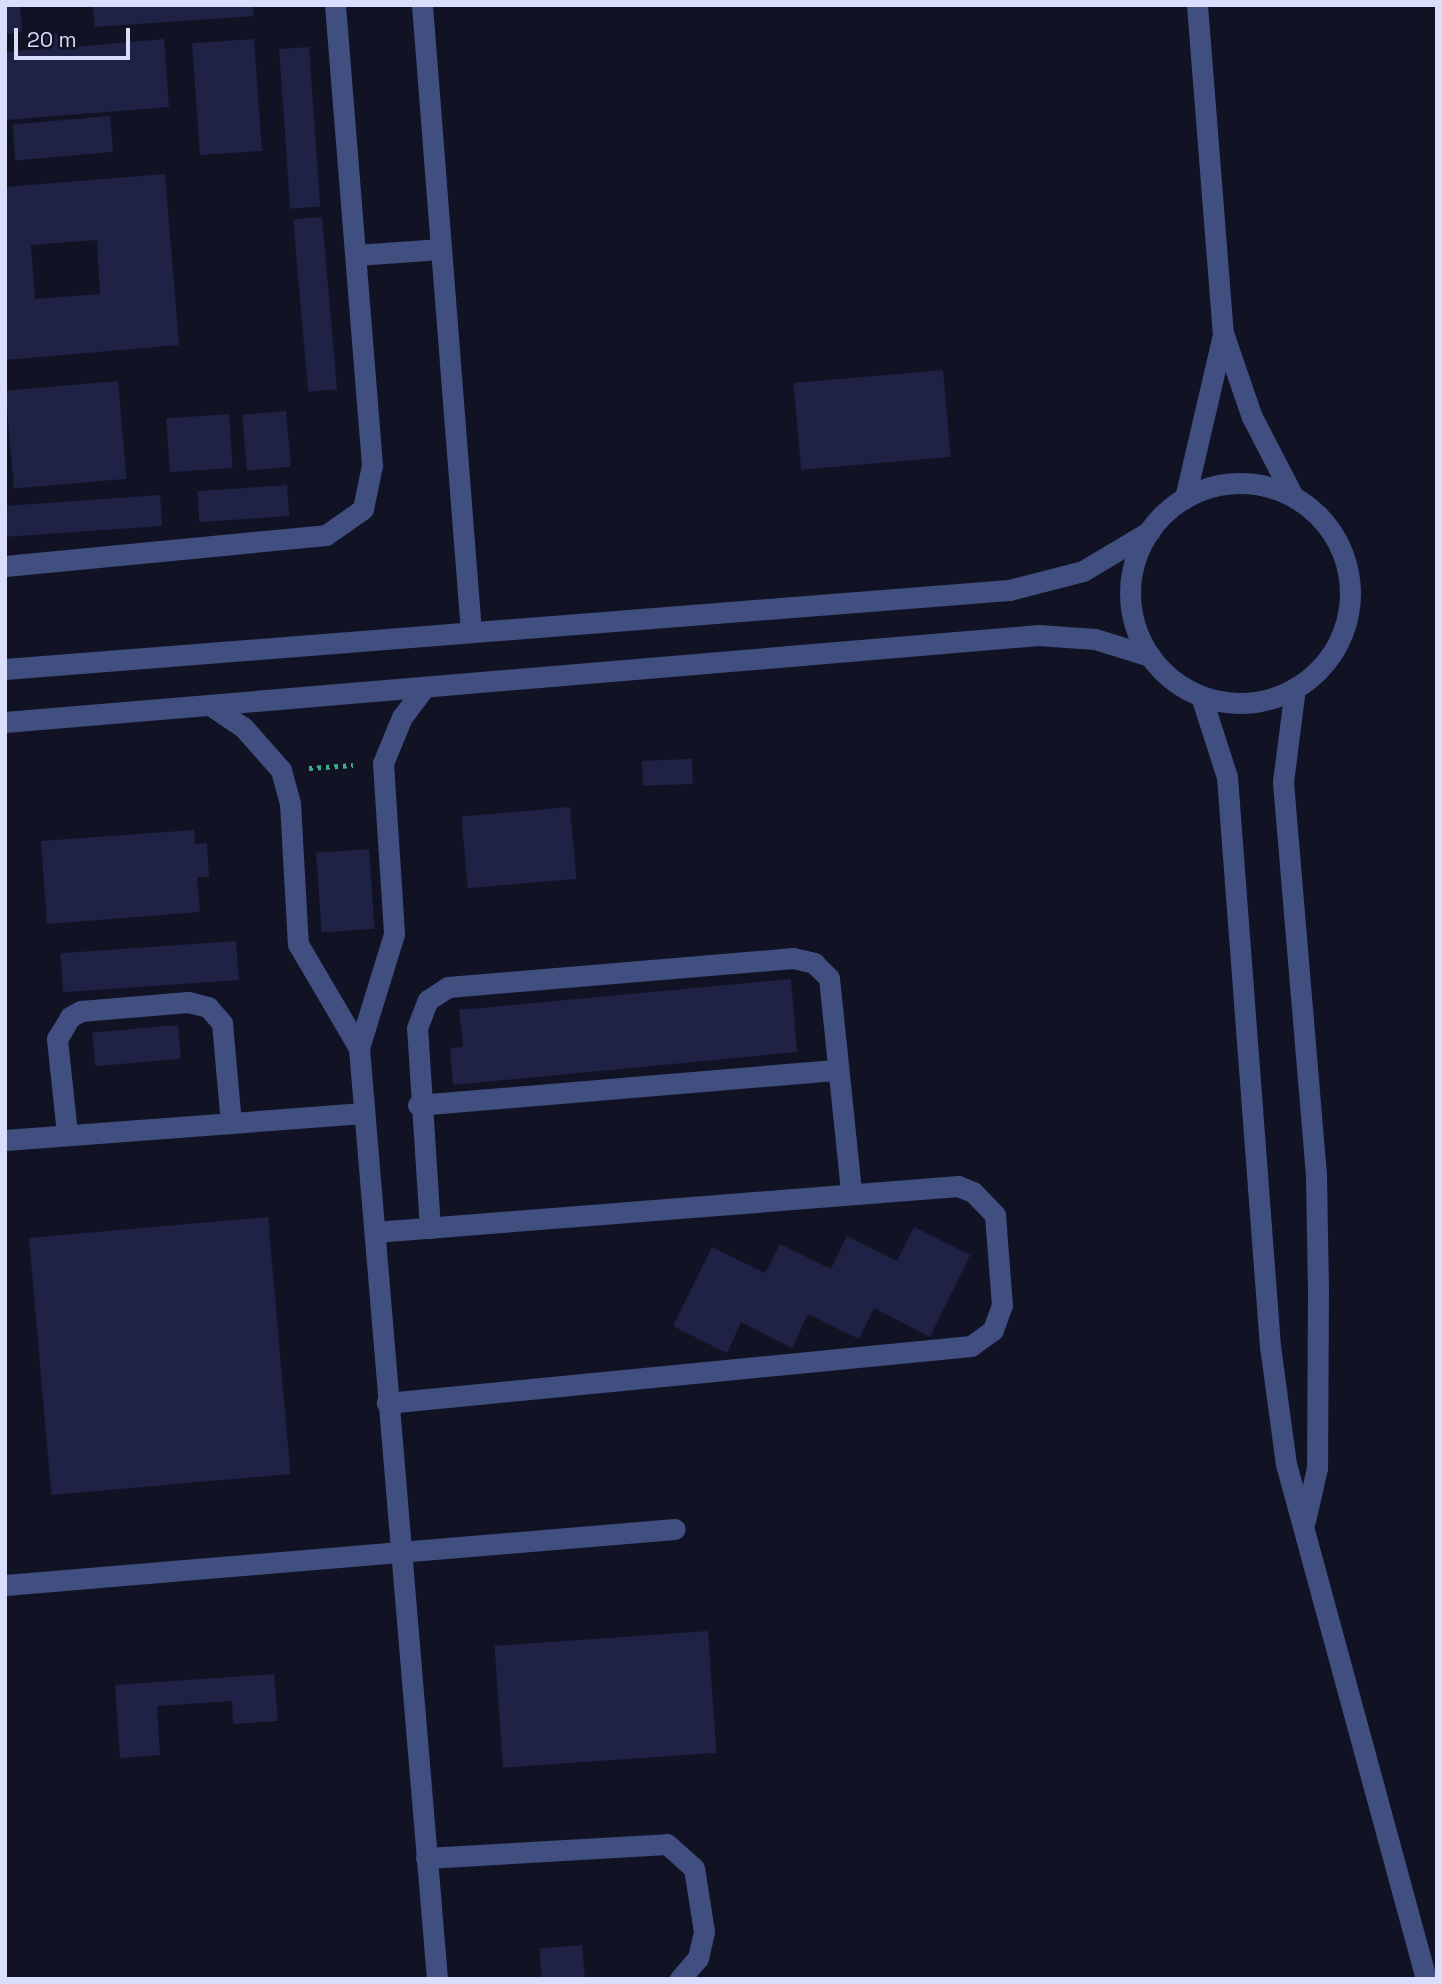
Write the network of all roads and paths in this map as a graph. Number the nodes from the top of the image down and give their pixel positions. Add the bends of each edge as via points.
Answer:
1 (335, 5) edge
2 (422, 5) edge
3 (1197, 5) edge
4 (441, 249) junction
5 (356, 255) junction
6 (1223, 333) junction
7 (1293, 496) junction
8 (1185, 498) junction
9 (1150, 531) junction
10 (5, 566) edge
11 (471, 632) junction
12 (1150, 656) junction
13 (5, 669) edge
14 (424, 688) junction
15 (1295, 688) junction
16 (1201, 696) junction
17 (210, 705) junction
18 (5, 722) edge
19 (383, 763) junction
20 (281, 770) junction
21 (359, 1048) junction
22 (838, 1070) junction
23 (418, 1105) junction
24 (363, 1113) junction
25 (232, 1123) junction
26 (67, 1133) junction
27 (5, 1140) edge
28 (851, 1192) junction
29 (430, 1228) junction
30 (376, 1233) junction
31 (387, 1403) junction
32 (1304, 1523) junction
33 (675, 1529) dead end
34 (398, 1555) junction
35 (5, 1585) edge
36 (426, 1858) junction
37 (437, 1979) edge
38 (680, 1979) edge
39 (1426, 1979) edge

1 - 5 lane
2 - 4 lane
3 - 6 lane
4 - 5 lane
4 - 11 lane
5 - 10 lane via 372,488 347,526 326,535
6 - 7 lane via 1252,416
6 - 8 lane
7 - 8 lane via 1227,484
7 - 15 lane via 1328,526 1350,591 1341,637 1314,675
8 - 9 lane
9 - 11 lane via 1083,570 1009,590
9 - 12 lane via 1131,594
11 - 13 lane
12 - 14 lane via 1095,639 1038,635
12 - 16 lane
14 - 17 lane
14 - 19 lane via 402,717
15 - 16 lane via 1249,703
15 - 32 lane via 1283,782 1318,1255 1317,1468
16 - 32 lane via 1227,777 1276,1405
17 - 18 lane
17 - 20 lane via 243,727
19 - 20 path
19 - 21 lane via 394,934
20 - 21 lane via 290,803 298,944
21 - 24 lane
22 - 23 lane
22 - 23 lane via 829,978 803,959 765,960 448,987 428,1000 416,1028
22 - 28 lane
23 - 29 lane
24 - 25 lane
24 - 30 lane
25 - 26 lane
25 - 26 lane via 222,1023 208,1007 188,1002 81,1011 70,1017 57,1039
26 - 27 lane
28 - 29 lane
28 - 31 lane via 942,1185 986,1202 996,1215 1002,1304 983,1340 958,1348
29 - 30 lane
30 - 31 lane
31 - 34 lane
32 - 39 lane
33 - 34 lane
34 - 35 lane
34 - 36 lane
36 - 37 lane
36 - 38 lane via 667,1844 694,1868 704,1932 698,1958

